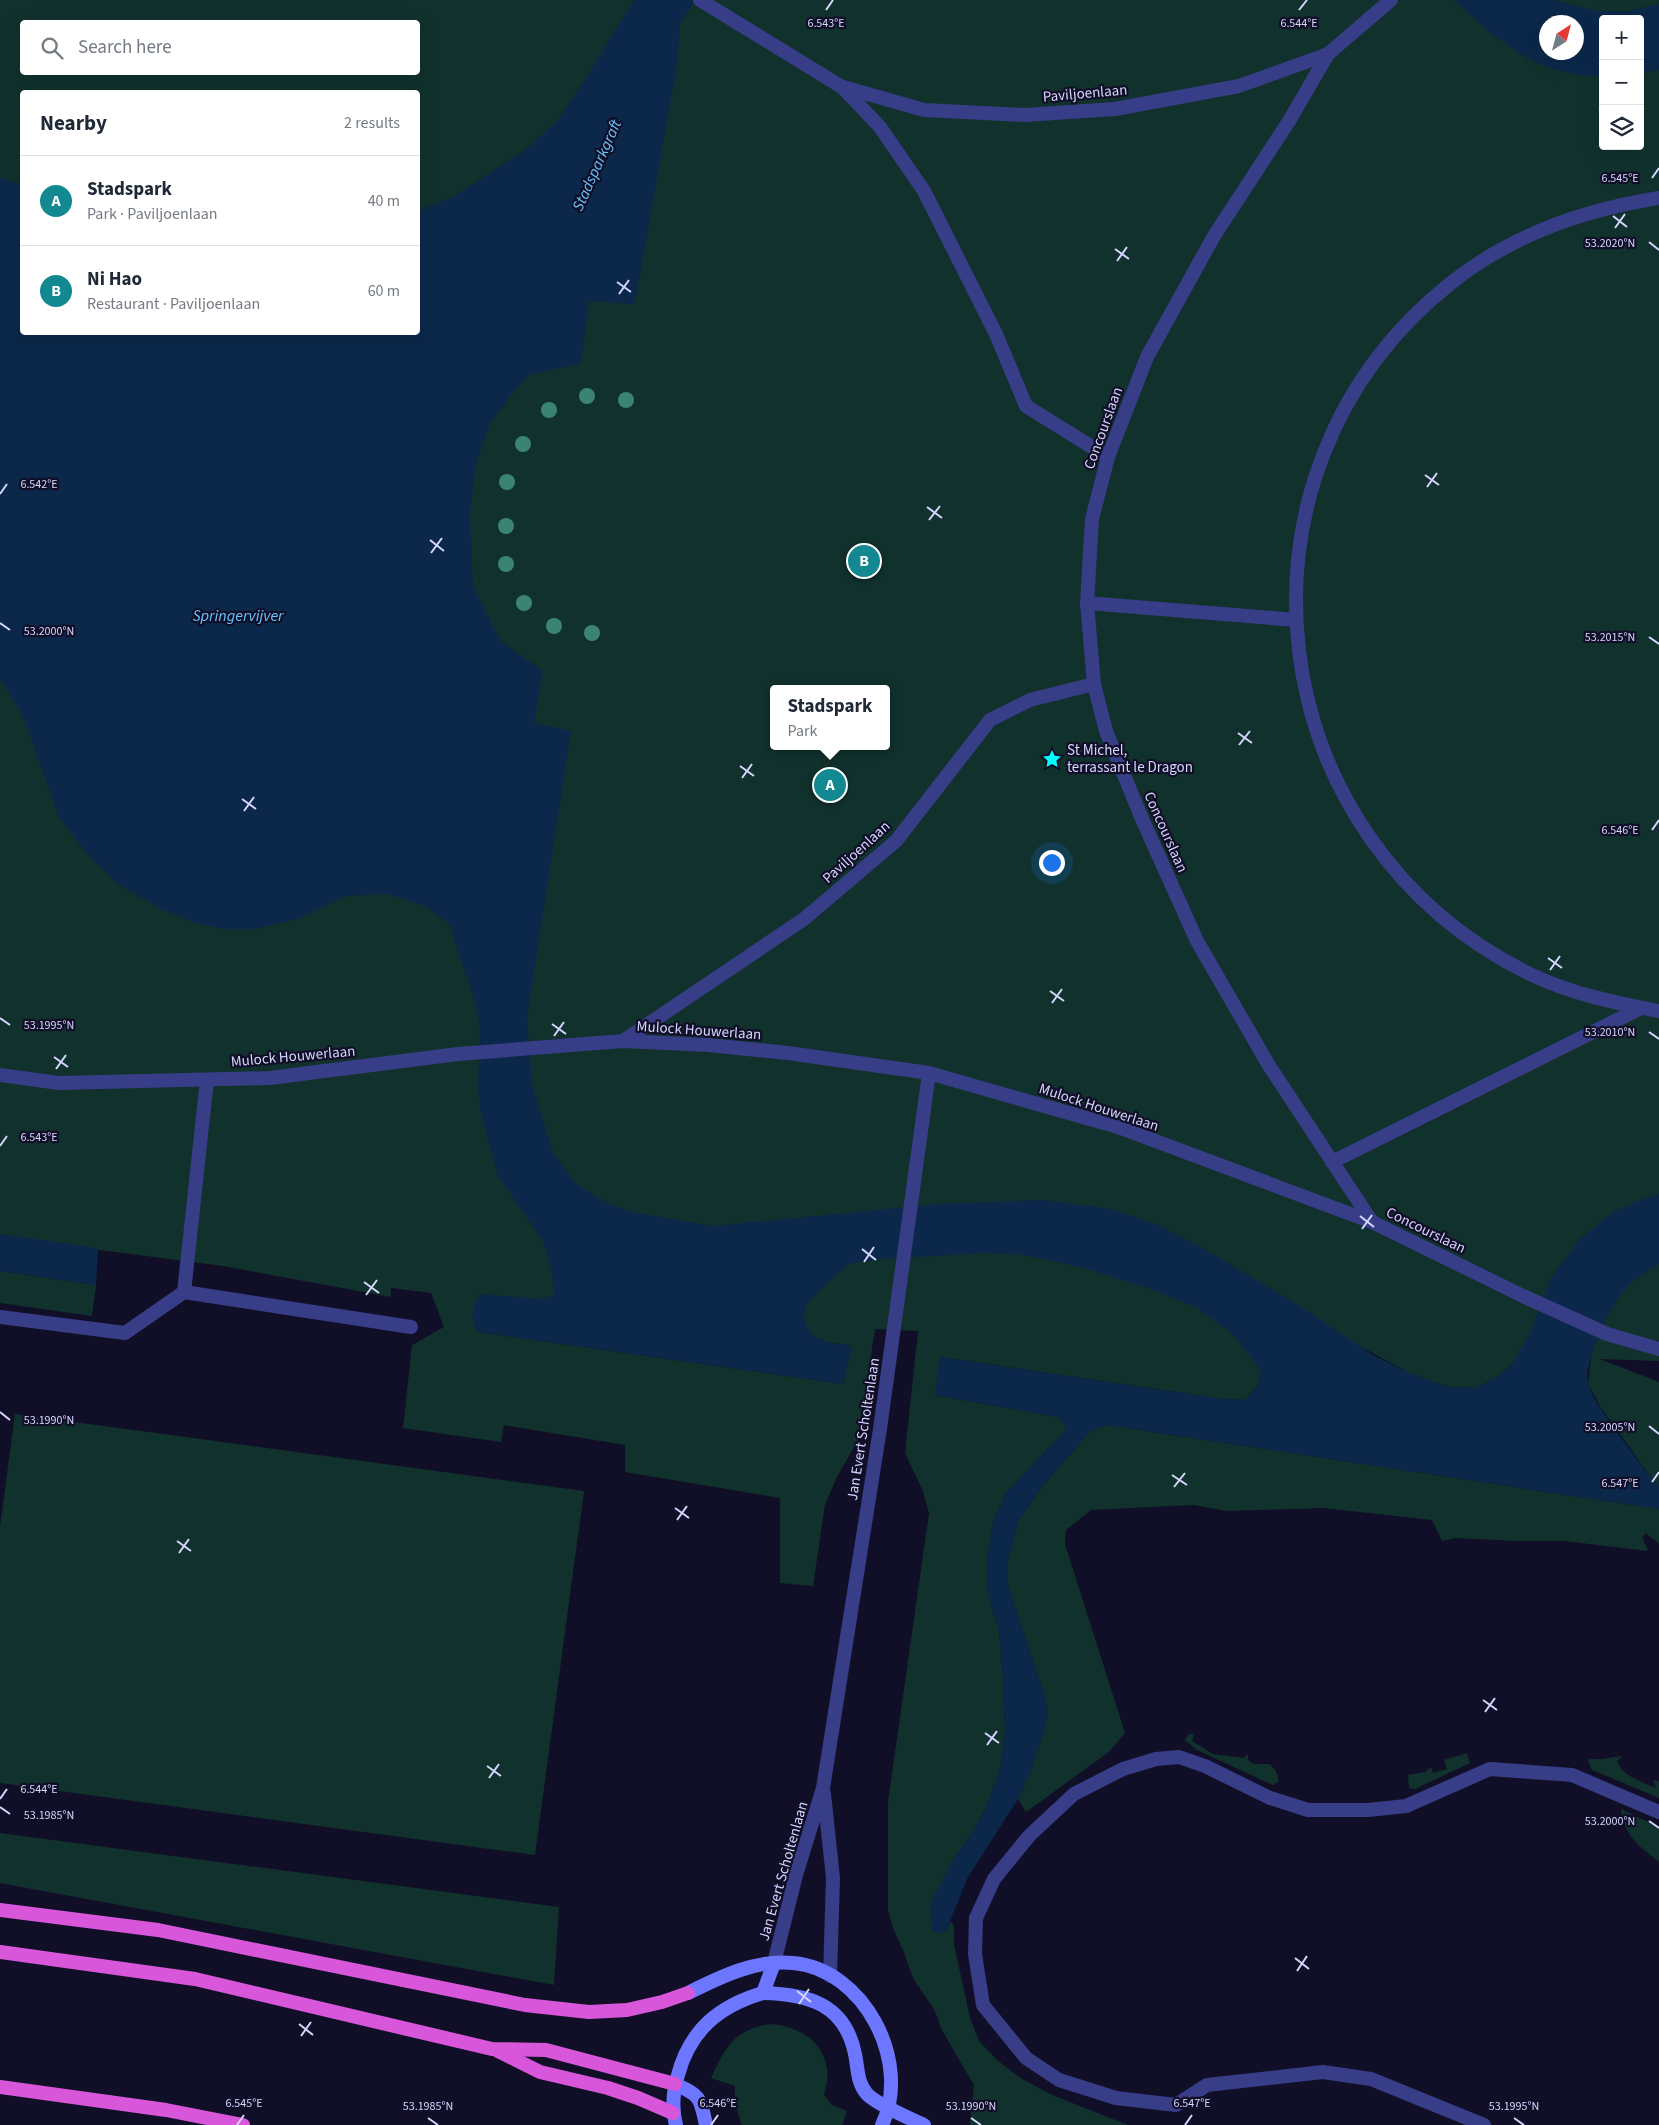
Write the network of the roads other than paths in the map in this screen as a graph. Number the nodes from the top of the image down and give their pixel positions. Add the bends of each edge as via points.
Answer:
1 (1391, 0) edge
2 (703, 2) edge
3 (1328, 54) junction
4 (842, 87) junction
5 (1659, 198) edge
6 (1108, 457) junction
7 (1087, 603) junction
8 (1296, 620) junction
9 (1094, 684) junction
10 (1641, 1008) junction
11 (1659, 1011) edge
12 (623, 1041) junction
13 (930, 1072) junction
14 (0, 1075) edge
15 (206, 1080) junction
16 (1332, 1162) junction
17 (1372, 1222) junction
18 (184, 1292) junction
19 (0, 1317) edge
20 (411, 1327) dead end
21 (1659, 1350) edge
22 (823, 1788) junction
23 (1659, 1812) edge
24 (0, 1910) edge
25 (0, 1952) edge
26 (774, 1963) junction
27 (830, 1976) junction
28 (688, 1993) joint
29 (763, 1993) junction
30 (492, 2048) junction
31 (675, 2084) junction
32 (0, 2087) edge
33 (888, 2107) junction
34 (674, 2119) edge
35 (243, 2125) edge
36 (706, 2125) edge
37 (882, 2125) edge
38 (924, 2125) edge
39 (1484, 2125) edge

1 - 3 street, Concourslaan
2 - 4 street, Paviljoenlaan
3 - 4 street, Paviljoenlaan via 1239,86 1115,109 1025,115 924,110
3 - 6 street, Concourslaan via 1289,121 1214,236 1156,340
4 - 6 street, Paviljoenlaan via 880,127 924,192 996,334 1026,406
5 - 8 street via 1618,204 1573,217 1530,234 1489,256 1451,282 1416,313 1385,348 1344,411 1318,470 1305,515 1298,560
6 - 7 street, Concourslaan via 1092,519
7 - 8 street
7 - 9 street, Concourslaan
8 - 10 street via 1306,698 1338,785 1356,818 1420,898 1455,928 1534,976 1577,992
9 - 12 street, Paviljoenlaan via 1030,700 990,720 896,841 804,919
9 - 16 street, Concourslaan via 1110,740 1197,941 1268,1064
10 - 11 street
10 - 16 street
12 - 13 street, Mulock Houwerlaan via 708,1045
12 - 15 street, Mulock Houwerlaan via 458,1054 270,1078
13 - 17 street, Mulock Houwerlaan via 1118,1127
13 - 22 street, Jan Evert Scholtenlaan via 880,1429
14 - 15 street, Mulock Houwerlaan via 59,1083
15 - 18 street
16 - 17 street, Concourslaan
17 - 21 street, Concourslaan via 1607,1334
18 - 19 street via 125,1333
18 - 20 street
22 - 26 street, Jan Evert Scholtenlaan
22 - 27 street, Jan Evert Scholtenlaan via 833,1878
23 - 39 street via 1572,1774 1490,1769 1406,1806 1308,1810 1270,1798 1179,1757 1156,1758 1123,1769 1074,1794 1029,1836 994,1879 976,1918 974,1954 983,2005 1026,2058 1059,2080 1116,2098 1176,2105 1207,2085 1323,2072 1371,2079
24 - 28 highway via 158,1930 534,2006 589,2012 628,2010
25 - 30 highway via 195,1979
26 - 27 main road via 792,1962
26 - 28 main road via 748,1967
26 - 29 main road
27 - 33 main road via 852,1991 874,2019 892,2076
29 - 31 main road via 741,2000 705,2025 691,2043
29 - 33 main road via 792,1994 814,2000 832,2012 848,2029 860,2084 868,2096
30 - 31 highway via 546,2050
30 - 34 highway via 540,2072 638,2098
31 - 34 main road
31 - 36 main road via 696,2094
32 - 35 highway via 166,2110
33 - 37 main road
33 - 38 main road

